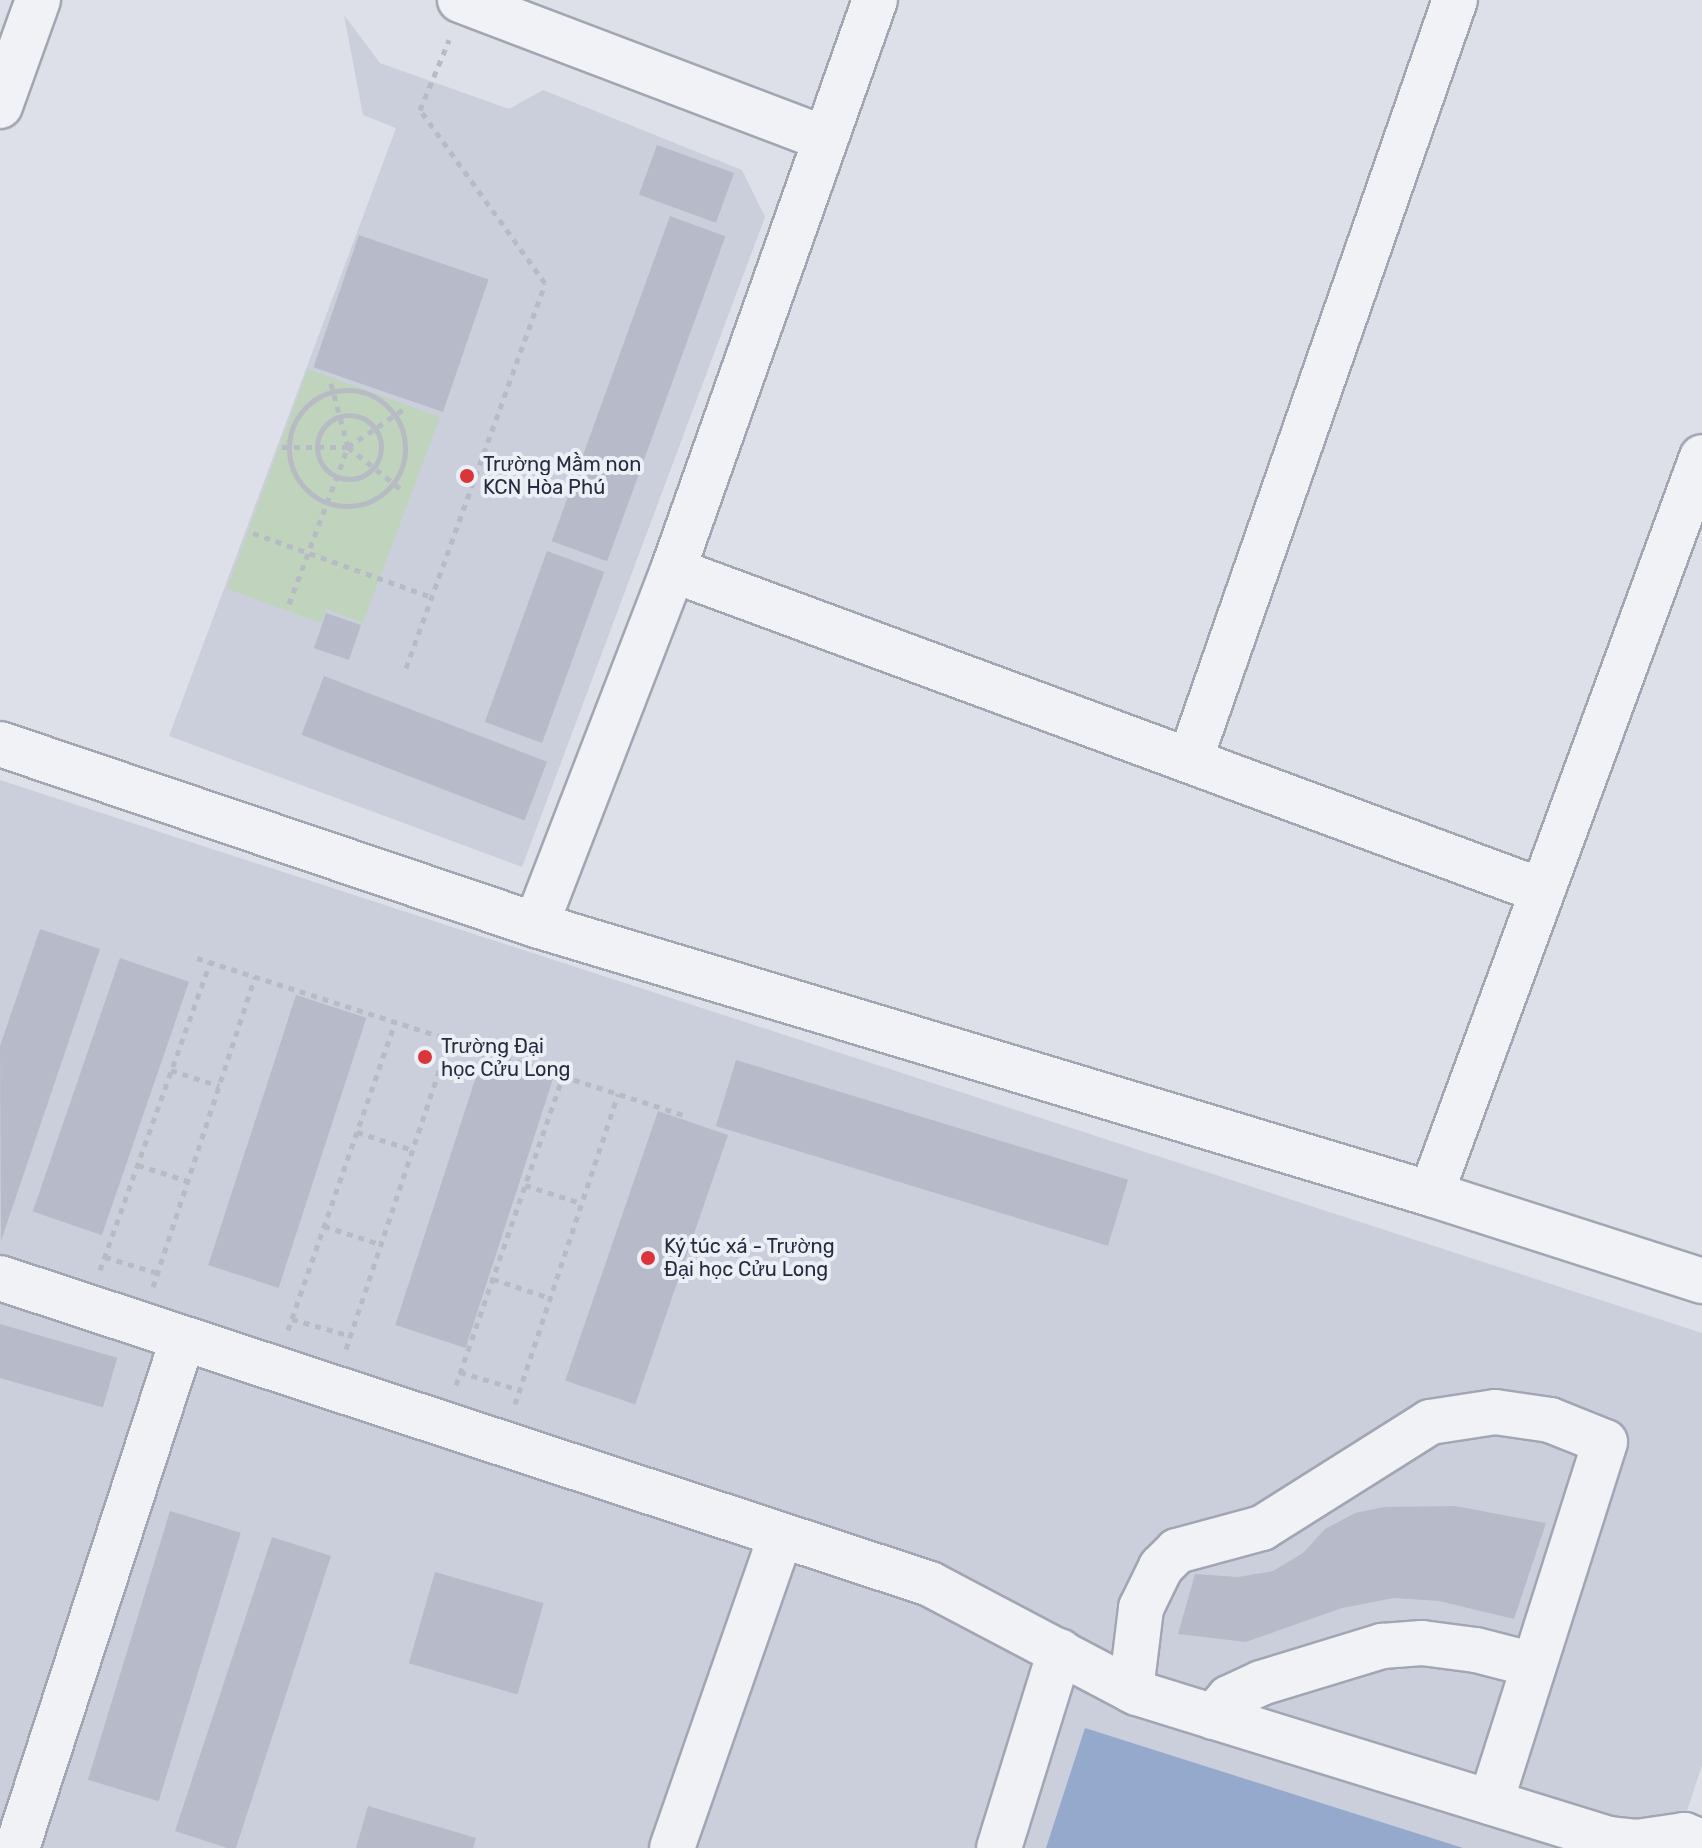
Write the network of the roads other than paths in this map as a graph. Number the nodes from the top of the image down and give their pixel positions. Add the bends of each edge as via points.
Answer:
1 (38, 0) edge
2 (875, 0) edge
3 (1455, 0) edge
4 (481, 4) edge
5 (0, 106) edge
6 (823, 138) junction
7 (1702, 457) edge
8 (673, 570) junction
9 (0, 744) edge
10 (1190, 760) junction
11 (1542, 891) junction
12 (536, 925) junction
13 (1431, 1194) junction
14 (0, 1278) edge
15 (1702, 1281) edge
16 (183, 1338) junction
17 (781, 1535) junction
18 (1060, 1651) junction
19 (1534, 1665) junction
20 (1131, 1690) junction
21 (1213, 1717) junction
22 (1491, 1802) junction
23 (1702, 1842) edge
24 (27, 1845) edge
25 (672, 1848) edge
26 (999, 1848) edge

1 - 5 street
2 - 6 street
3 - 10 street
4 - 6 street
6 - 8 street
7 - 11 street
8 - 10 street
8 - 12 street
9 - 12 street
10 - 11 street
11 - 13 street
12 - 13 street
13 - 15 street
14 - 16 street
16 - 17 street
16 - 24 street
17 - 18 street via 930,1584
17 - 25 street
18 - 20 street
18 - 26 street
19 - 20 street via 1605,1442 1550,1420 1495,1412 1430,1422 1262,1528 1177,1551 1161,1567 1141,1608
19 - 21 street via 1462,1648 1382,1646 1261,1683 1229,1698
19 - 22 street
20 - 21 street
21 - 22 street
22 - 23 street via 1609,1839 1637,1842 1684,1835

